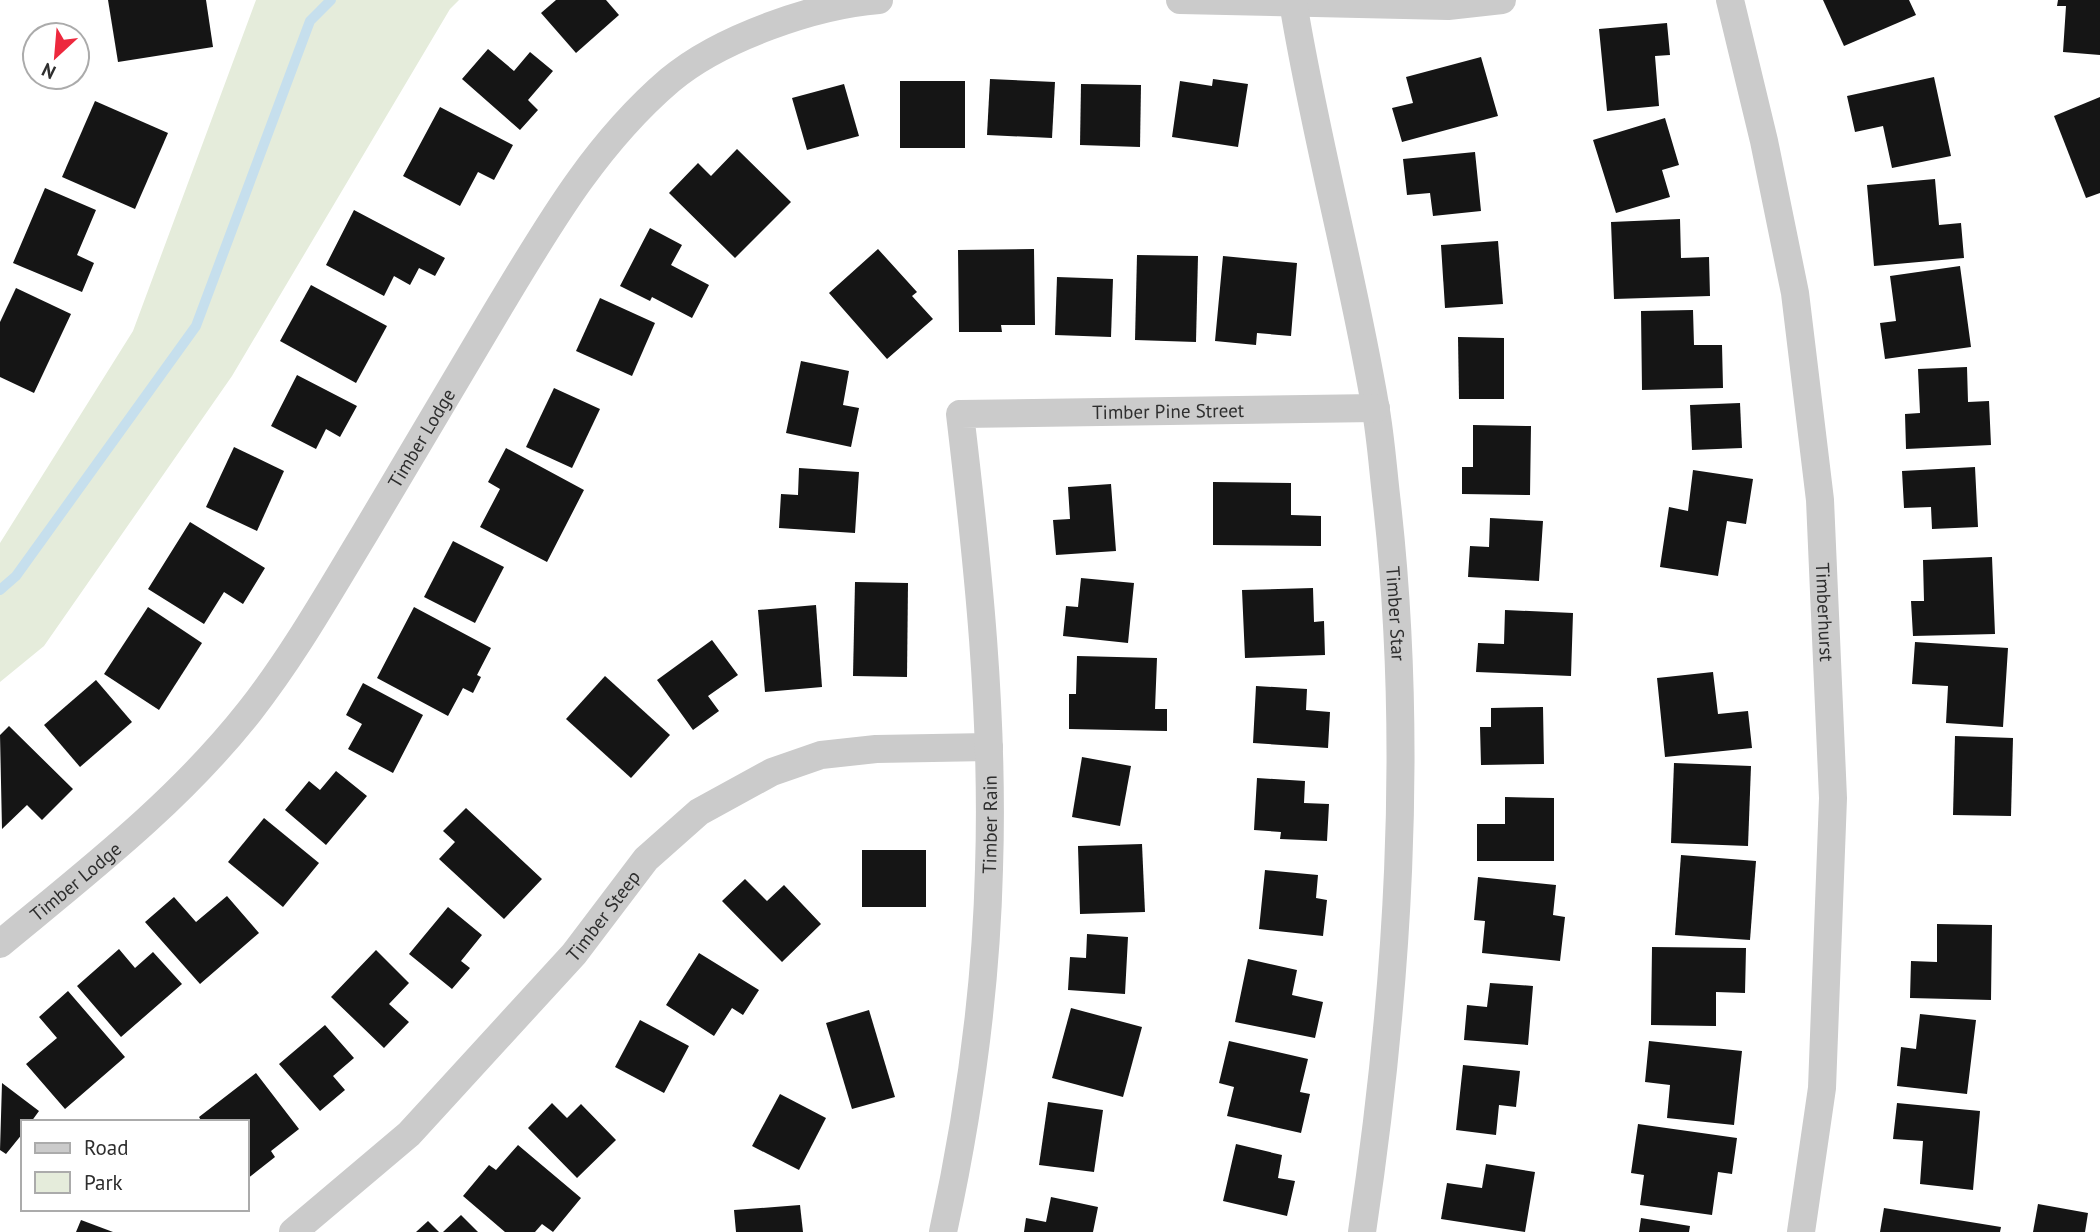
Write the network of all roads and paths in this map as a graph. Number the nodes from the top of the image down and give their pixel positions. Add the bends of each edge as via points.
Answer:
1 (879, 0) edge
2 (1180, 0) edge
3 (1502, 0) edge
4 (1730, 0) edge
5 (1293, 2) edge
6 (1376, 408) junction
7 (960, 414) joint
8 (989, 747) junction
9 (0, 944) edge
10 (293, 1232) edge
11 (943, 1232) edge
12 (1362, 1232) edge
13 (1801, 1232) edge

1 - 9 street, Timber Lodge via 844,3 768,26 673,78 620,127 550,222 302,638 248,713 186,783
2 - 5 street
3 - 5 street via 1448,6
4 - 13 street, Timberhurst via 1795,293 1820,500 1832,824 1822,1088
5 - 6 street, Timber Star
6 - 7 street, Timber Pine Street
6 - 12 street, Timber Star via 1394,572 1401,698 1397,910 1378,1122
7 - 8 street, Timber Rain via 981,590
8 - 10 street, Timber Steep via 821,755 772,772 699,812 646,859 574,954 409,1134
8 - 11 street, Timber Rain via 989,869 982,988 959,1161

